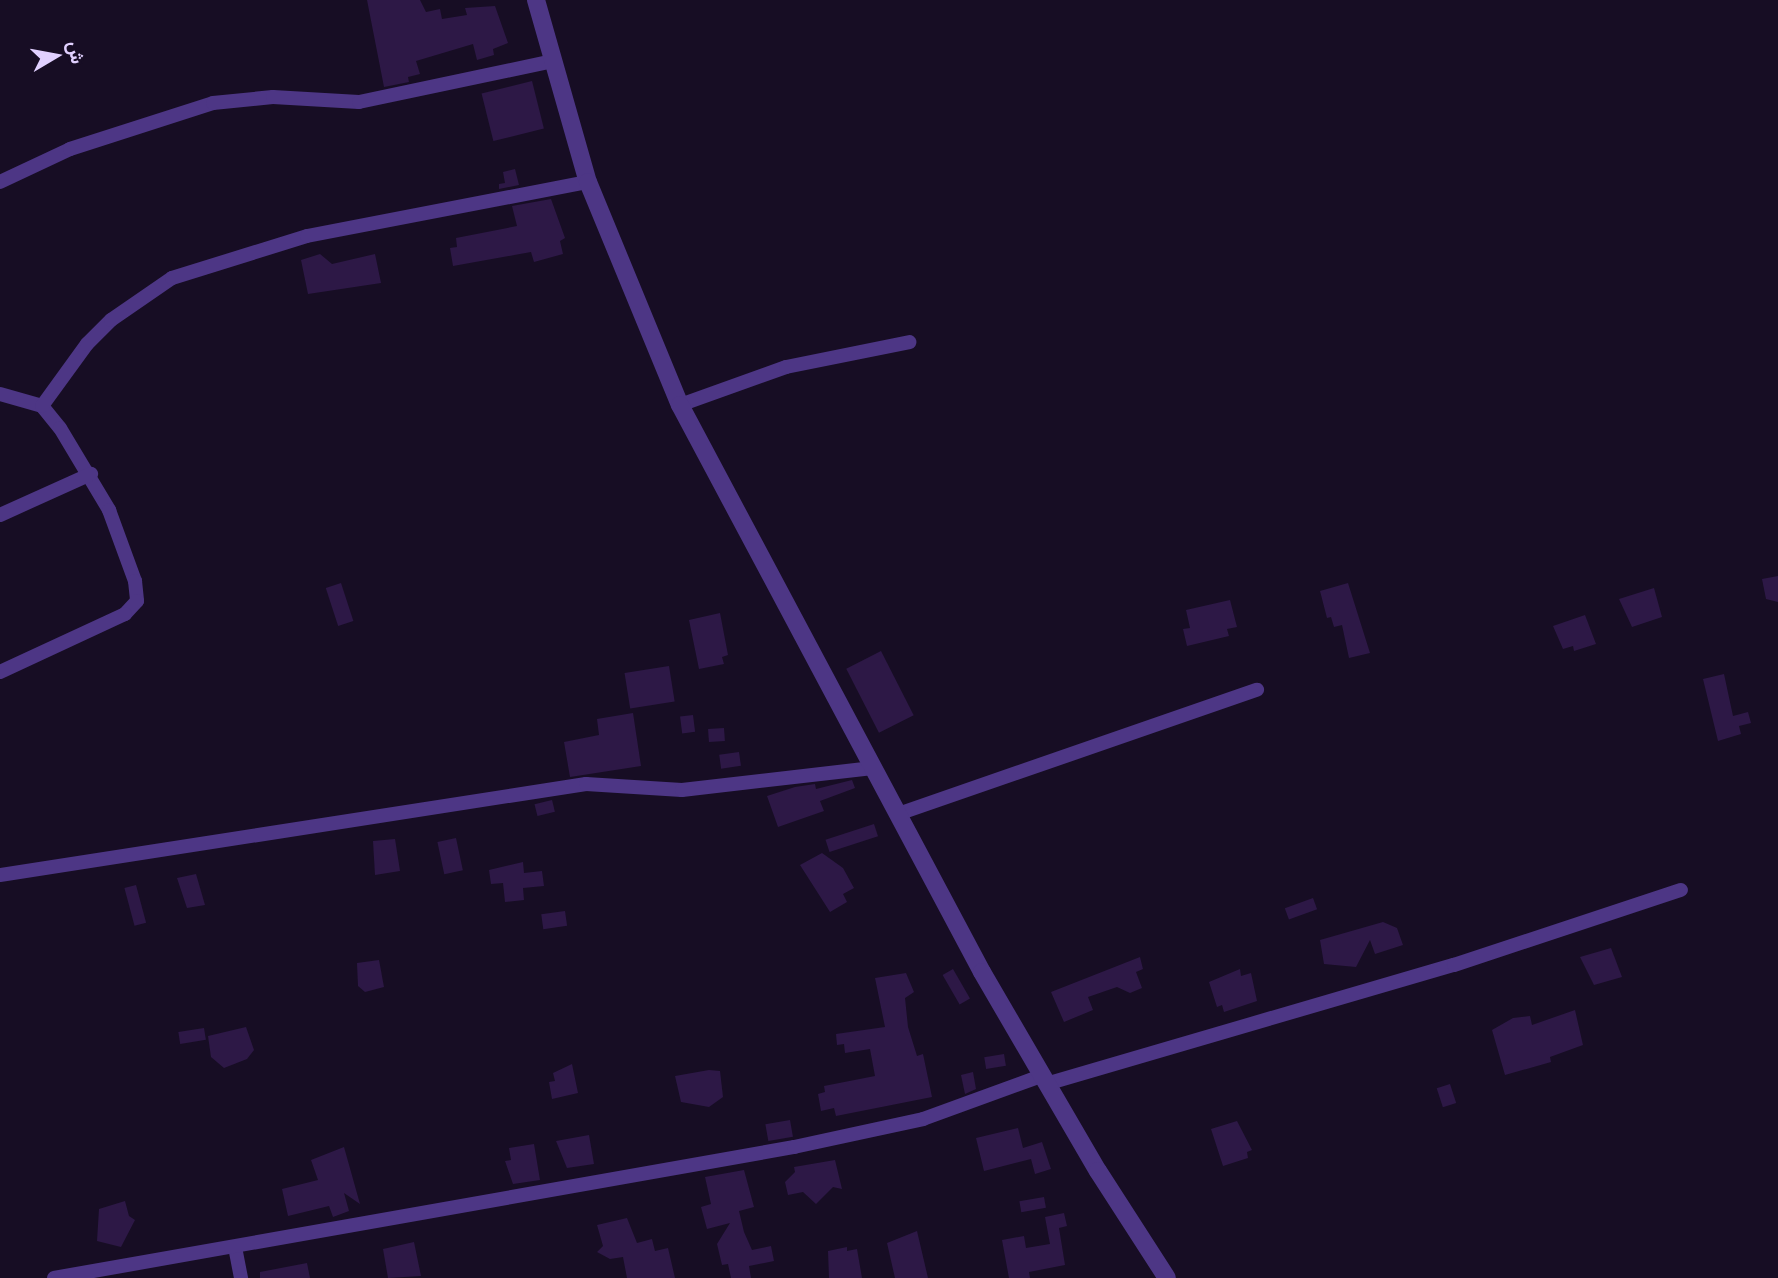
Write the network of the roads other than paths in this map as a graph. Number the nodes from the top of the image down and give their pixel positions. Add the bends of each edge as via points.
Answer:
1 (536, 0) edge
2 (554, 61) junction
3 (0, 182) edge
4 (588, 182) junction
5 (910, 342) dead end
6 (0, 394) edge
7 (680, 405) junction
8 (42, 406) junction
9 (91, 474) junction
10 (0, 516) edge
11 (0, 672) edge
12 (1257, 690) dead end
13 (873, 768) junction
14 (898, 814) junction
15 (0, 875) edge
16 (1681, 890) dead end
17 (1044, 1080) junction
18 (235, 1247) junction
19 (54, 1278) edge
20 (241, 1278) edge
21 (1167, 1278) edge

1 - 2 street
2 - 3 street via 359,102 274,97 223,101 70,149
2 - 4 street
4 - 7 street
4 - 8 street via 307,236 172,278 111,320 87,344
5 - 7 street via 786,367
6 - 8 street
7 - 13 street
8 - 9 street
9 - 10 street
9 - 11 street via 135,581 137,601 125,614
12 - 14 street
13 - 14 street
13 - 15 street via 682,790 586,784
14 - 17 street
16 - 17 street via 1466,962
17 - 18 street via 923,1119 807,1144
17 - 21 street
18 - 19 street
18 - 20 street

